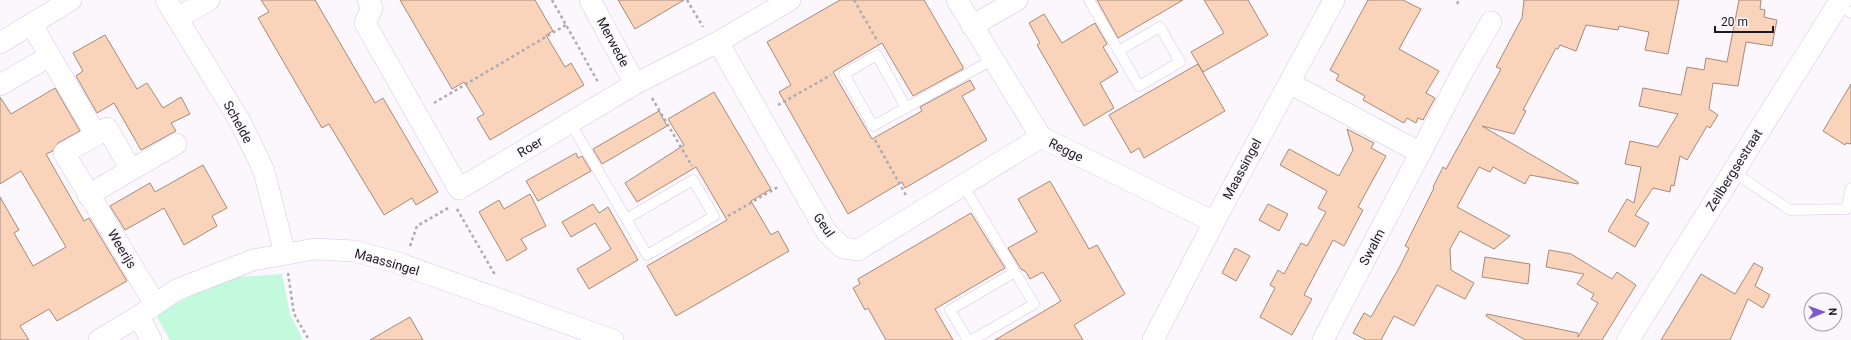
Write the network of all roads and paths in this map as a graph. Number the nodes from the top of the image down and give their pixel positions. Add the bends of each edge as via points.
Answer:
1 (71, 0) edge
2 (166, 0) edge
3 (209, 0) edge
4 (368, 0) edge
5 (552, 0) edge
6 (590, 0) edge
7 (687, 0) edge
8 (790, 0) edge
9 (854, 0) edge
10 (957, 0) edge
11 (1017, 0) edge
12 (1089, 0) edge
13 (1334, 0) edge
14 (1459, 0) edge
15 (1457, 4) dead end
16 (1843, 6) edge
17 (177, 18) junction
18 (1491, 22) dead end
19 (32, 25) junction
20 (566, 25) junction
21 (972, 26) junction
22 (0, 43) edge
23 (715, 43) junction
24 (1118, 51) junction
25 (877, 55) junction
26 (50, 56) junction
27 (992, 60) junction
28 (844, 74) junction
29 (638, 82) junction
30 (1289, 83) junction
31 (0, 85) edge
32 (608, 100) junction
33 (906, 108) junction
34 (416, 114) junction
35 (760, 115) junction
36 (570, 122) junction
37 (873, 126) junction
38 (96, 135) junction
39 (1041, 138) junction
40 (176, 144) dead end
41 (1421, 153) junction
42 (131, 170) junction
43 (1733, 172) junction
44 (795, 177) junction
45 (693, 180) junction
46 (964, 185) junction
47 (1851, 188) edge
48 (88, 195) junction
49 (917, 214) junction
50 (714, 216) junction
51 (626, 219) junction
52 (1214, 222) junction
53 (285, 254) junction
54 (404, 265) junction
55 (1015, 272) junction
56 (487, 295) junction
57 (155, 304) junction
58 (139, 316) junction
59 (99, 340) edge
60 (152, 340) edge
61 (309, 340) edge
62 (613, 340) edge
63 (968, 340) edge
64 (972, 340) edge
65 (1153, 340) edge
66 (1323, 340) edge
67 (1628, 340) edge

1 - 19 street
2 - 17 street, Schelde
3 - 17 street
4 - 34 street, Roer via 372,8 365,23
5 - 20 path
6 - 29 street, Merwede
7 - 23 path
8 - 23 street, Roer
9 - 25 path via 880,46
10 - 21 street, Regge
11 - 21 street
12 - 24 lane
13 - 30 street, Maassingel
14 - 15 path
16 - 43 street, Zeilbergsestraat
17 - 53 street, Schelde via 241,123 264,171
18 - 41 street, Swalm
19 - 22 street
19 - 26 street
20 - 32 path
20 - 34 path
21 - 27 street, Regge
23 - 29 street, Roer
23 - 35 street, Geul
24 - 24 lane via 1139,86 1180,62 1160,27
25 - 28 lane
25 - 33 lane
26 - 31 street
26 - 38 street
27 - 33 lane
27 - 39 street, Regge
28 - 35 path via 835,72
28 - 37 lane
29 - 32 street, Roer
29 - 45 path via 695,171
30 - 41 street
30 - 52 street, Maassingel
32 - 36 street, Roer
33 - 37 lane
34 - 36 street, Roer via 459,188
35 - 44 street, Geul
36 - 51 lane
37 - 49 path via 874,139
38 - 42 street, Weerijs via 107,128
38 - 48 street, Weerijs via 64,153
39 - 46 street, Geul
39 - 52 street, Regge
40 - 42 street
41 - 66 street, Swalm
42 - 48 street
43 - 47 lane via 1790,210 1846,209
43 - 67 street, Zeilbergsestraat
44 - 49 street, Geul via 827,233 843,248 858,250
44 - 50 path via 722,220
45 - 50 lane
45 - 51 lane
46 - 49 street, Geul
46 - 55 lane
48 - 57 street, Weerijs
50 - 51 lane via 647,255
52 - 65 street, Maassingel
53 - 54 street, Maassingel via 315,249 354,251
53 - 57 street, Maassingel via 253,260 214,274 176,290
53 - 61 path via 294,314
54 - 56 street, Maassingel
54 - 56 path via 417,226 455,205 494,273
55 - 63 lane via 950,310
55 - 64 lane via 1034,304
56 - 62 street, Maassingel
57 - 58 street, Maassingel
58 - 59 street, Maassingel
58 - 60 street

